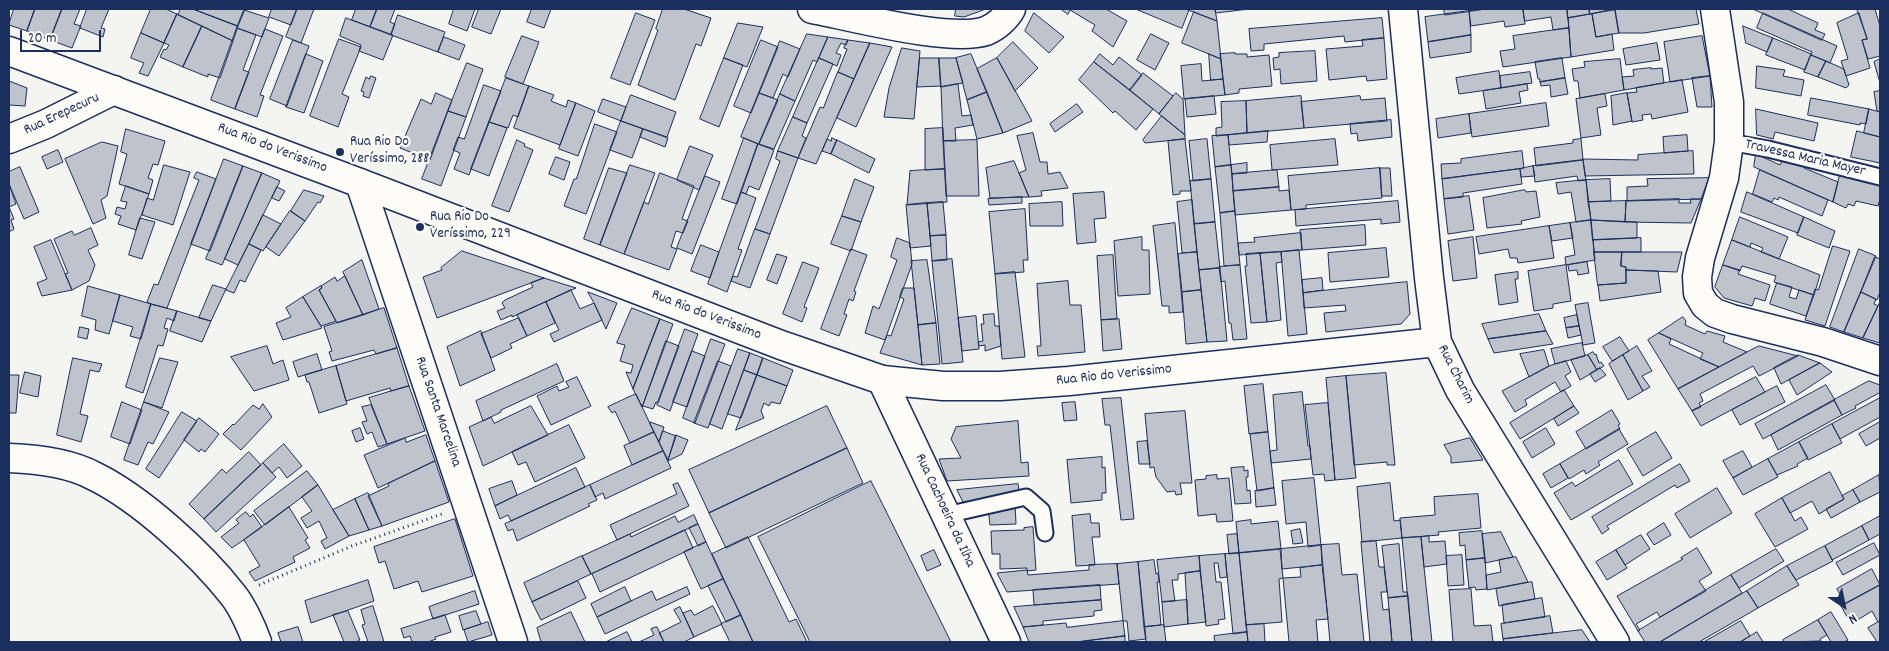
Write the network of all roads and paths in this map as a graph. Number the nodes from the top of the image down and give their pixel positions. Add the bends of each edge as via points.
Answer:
1 (812, 9) edge
2 (1011, 9) edge
3 (1403, 9) edge
4 (1715, 9) edge
5 (9, 51) edge
6 (114, 90) junction
7 (9, 139) edge
8 (1730, 142) junction
9 (1880, 177) edge
10 (360, 183) junction
11 (1437, 342) junction
12 (1880, 361) edge
13 (882, 380) junction
14 (9, 458) edge
15 (468, 504) junction
16 (946, 515) junction
17 (1045, 533) dead end
18 (234, 596) junction
19 (257, 642) edge
20 (513, 642) edge
21 (1006, 642) edge
22 (1616, 642) edge

1 - 2 street via 921,30 962,34 986,31 1006,18
3 - 11 street, Rua Charim
4 - 8 street via 1729,102
5 - 6 street, Rua Rio do Verissimo
6 - 7 street, Rua Erepecuru
6 - 10 street, Rua Rio do Verissimo
8 - 9 lane, Travessa Maria Mayer via 1768,148
8 - 12 street via 1724,178 1697,277 1698,293 1705,305 1732,319 1823,342
10 - 13 street, Rua Rio do Verissimo via 781,345
10 - 15 street, Rua Santa Marcelina
11 - 13 street, Rua Rio do Verissimo via 1000,386 943,386
11 - 22 street, Rua Charim via 1460,390
13 - 16 street, Rua Cachoeira da Ilha
14 - 18 street via 65,466 93,475 123,493 167,527
15 - 18 path via 352,546
15 - 20 street, Rua Santa Marcelina
16 - 17 lane via 1026,497 1042,511
16 - 21 street, Rua Cachoeira da Ilha
18 - 19 street

